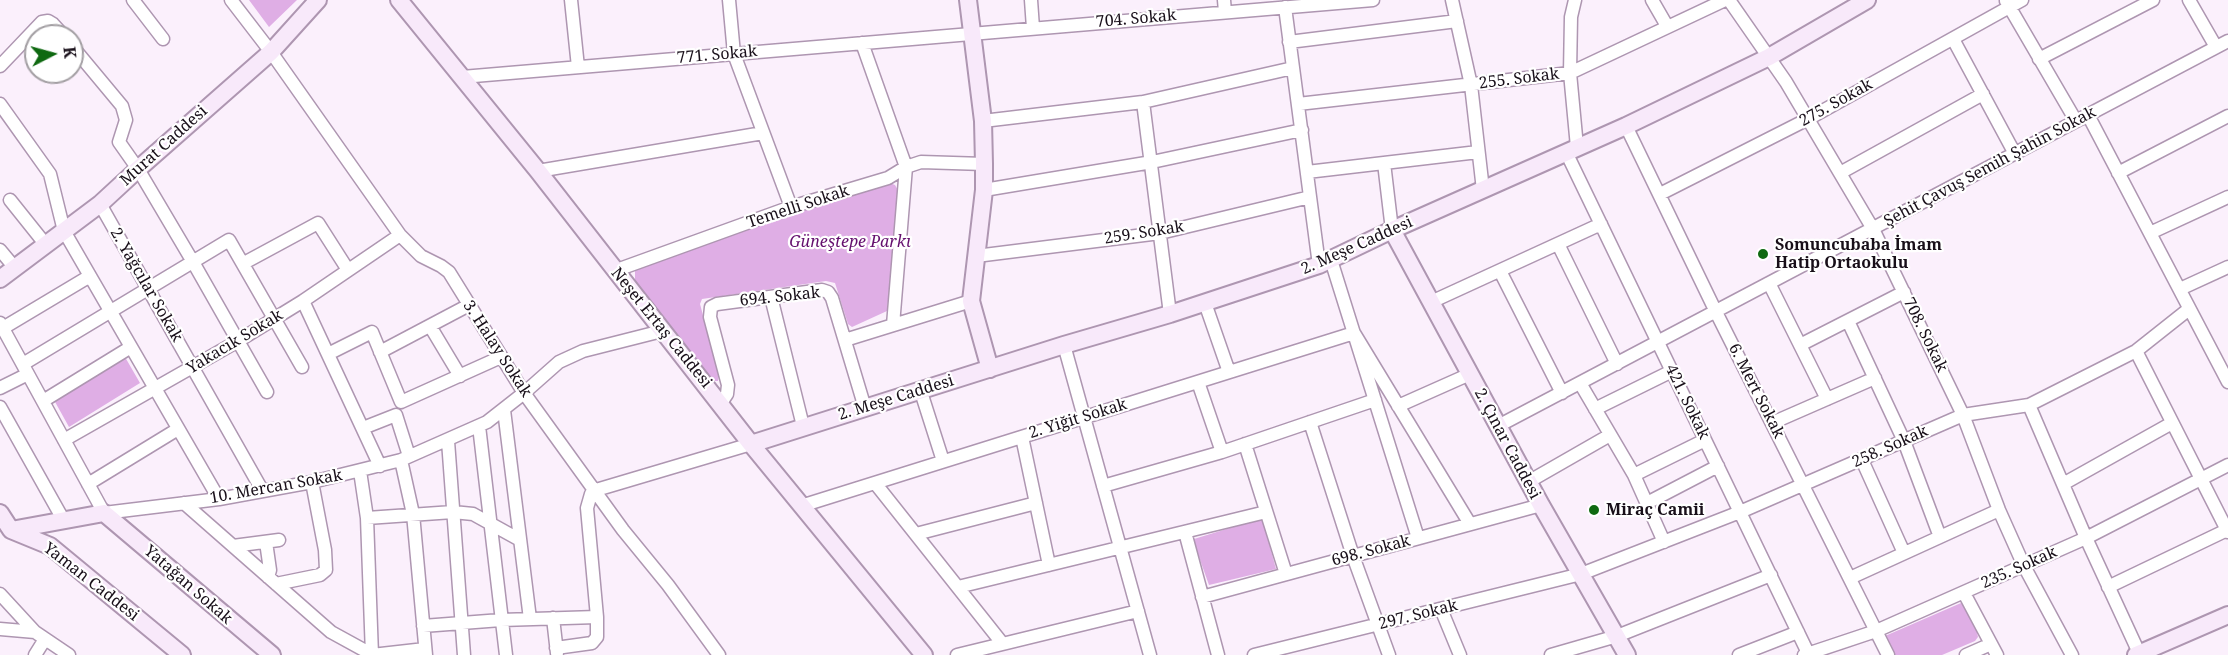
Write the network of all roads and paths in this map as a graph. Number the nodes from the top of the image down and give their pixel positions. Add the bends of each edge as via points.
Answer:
1 (133, 0) edge
2 (231, 0) edge
3 (318, 0) edge
4 (399, 0) edge
5 (571, 0) edge
6 (729, 0) edge
7 (968, 0) edge
8 (1031, 0) edge
9 (1373, 0) edge
10 (1452, 0) edge
11 (1575, 0) edge
12 (1652, 0) edge
13 (1727, 0) edge
14 (1867, 0) edge
15 (2022, 0) edge
16 (2153, 0) edge
17 (2189, 0) edge
18 (1344, 1) edge
19 (2007, 3) edge
20 (1225, 6) edge
21 (1285, 7) junction
22 (1456, 21) junction
23 (1667, 26) junction
24 (1033, 28) junction
25 (972, 33) junction
26 (163, 39) dead end
27 (1953, 39) junction
28 (24, 41) edge
29 (2228, 41) edge
30 (1289, 42) junction
31 (862, 43) junction
32 (2216, 47) junction
33 (271, 52) junction
34 (734, 54) junction
35 (1768, 57) junction
36 (2039, 58) junction
37 (84, 60) edge
38 (0, 66) edge
39 (578, 67) junction
40 (1293, 68) junction
41 (1570, 73) junction
42 (462, 77) junction
43 (1471, 85) junction
44 (1983, 94) junction
45 (1143, 102) junction
46 (0, 104) edge
47 (1298, 104) junction
48 (2088, 115) junction
49 (2228, 116) edge
50 (1808, 119) junction
51 (983, 121) junction
52 (2076, 121) junction
53 (1626, 126) junction
54 (1302, 130) junction
55 (763, 133) junction
56 (1571, 150) junction
57 (1479, 152) junction
58 (2015, 154) junction
59 (1152, 162) junction
60 (1384, 163) junction
61 (984, 164) junction
62 (906, 167) junction
63 (138, 169) junction
64 (538, 171) junction
65 (1307, 172) junction
66 (2118, 173) junction
67 (1840, 174) junction
68 (984, 189) junction
69 (1483, 190) junction
70 (1660, 194) junction
71 (1310, 197) junction
72 (2228, 197) edge
73 (10, 200) dead end
74 (100, 204) junction
75 (791, 207) junction
76 (1601, 224) junction
77 (1873, 229) junction
78 (1392, 230) junction
79 (64, 231) junction
80 (1160, 233) junction
81 (2150, 233) junction
82 (400, 235) junction
83 (1558, 244) junction
84 (46, 245) junction
85 (0, 250) edge
86 (976, 256) junction
87 (193, 262) junction
88 (1325, 262) junction
89 (244, 263) junction
90 (2228, 267) edge
91 (15, 268) junction
92 (348, 270) junction
93 (614, 271) junction
94 (1500, 271) junction
95 (90, 276) junction
96 (0, 279) edge
97 (1770, 283) junction
98 (148, 289) junction
99 (2180, 289) junction
100 (1904, 292) junction
101 (771, 297) junction
102 (303, 301) junction
103 (971, 301) junction
104 (1431, 302) junction
105 (1205, 303) junction
106 (469, 305) junction
107 (2189, 309) junction
108 (111, 312) junction
109 (1716, 312) junction
110 (1170, 314) junction
111 (275, 318) junction
112 (1848, 321) junction
113 (893, 325) junction
114 (1, 326) edge
115 (430, 326) junction
116 (662, 331) junction
117 (1354, 333) junction
118 (845, 340) junction
119 (238, 341) junction
120 (1658, 342) junction
121 (1064, 345) junction
122 (1800, 345) junction
123 (131, 347) junction
124 (2136, 351) junction
125 (380, 352) junction
126 (328, 354) junction
127 (501, 357) junction
128 (1617, 364) junction
129 (193, 367) junction
130 (302, 368) dead end
131 (25, 369) junction
132 (990, 369) junction
133 (1672, 371) junction
134 (1229, 372) junction
135 (1470, 374) junction
136 (460, 376) junction
137 (1875, 378) junction
138 (1198, 382) junction
139 (2228, 382) edge
140 (1580, 383) junction
141 (0, 388) edge
142 (155, 388) junction
143 (267, 392) dead end
144 (921, 392) junction
145 (524, 393) junction
146 (1562, 393) junction
147 (1827, 399) junction
148 (1375, 400) junction
149 (43, 401) junction
150 (721, 403) junction
151 (2029, 405) junction
152 (1398, 406) junction
153 (0, 407) edge
154 (865, 408) junction
155 (1595, 409) junction
156 (504, 410) junction
157 (1964, 415) junction
158 (1084, 417) junction
159 (1310, 422) junction
160 (1772, 423) junction
161 (2172, 423) junction
162 (479, 426) junction
163 (803, 426) junction
164 (1498, 426) junction
165 (363, 428) junction
166 (178, 429) junction
167 (1610, 435) junction
168 (1022, 437) junction
169 (64, 440) junction
170 (1705, 440) junction
171 (448, 441) junction
172 (1904, 441) junction
173 (751, 444) junction
174 (1245, 444) junction
175 (1222, 452) junction
176 (405, 458) junction
177 (1862, 460) junction
178 (943, 461) junction
179 (2228, 465) edge
180 (380, 466) junction
181 (1718, 466) junction
182 (360, 471) junction
183 (1634, 475) junction
184 (2201, 480) junction
185 (312, 482) junction
186 (1528, 482) junction
187 (875, 483) junction
188 (88, 484) junction
189 (2063, 484) junction
190 (1804, 485) junction
191 (1103, 486) junction
192 (262, 490) junction
193 (596, 490) junction
194 (219, 499) junction
195 (184, 503) junction
196 (1036, 503) junction
197 (1647, 503) junction
198 (1541, 505) junction
199 (801, 506) junction
200 (2000, 510) junction
201 (453, 512) junction
202 (1266, 512) junction
203 (1740, 512) junction
204 (0, 513) edge
205 (104, 513) junction
206 (413, 514) junction
207 (367, 519) junction
208 (64, 520) junction
209 (490, 523) junction
210 (1470, 524) junction
211 (2228, 531) edge
212 (1185, 532) junction
213 (5, 534) edge
214 (916, 534) junction
215 (1940, 537) junction
216 (1418, 538) junction
217 (2086, 538) junction
218 (279, 540) dead end
219 (520, 540) junction
220 (266, 542) junction
221 (1664, 542) junction
222 (233, 546) junction
223 (1120, 548) junction
224 (1904, 553) junction
225 (1353, 556) junction
226 (1049, 565) junction
227 (2024, 566) junction
228 (1286, 574) junction
229 (1581, 574) junction
230 (1771, 575) junction
231 (1850, 578) junction
232 (272, 580) junction
233 (958, 587) junction
234 (2108, 587) junction
235 (1964, 593) junction
236 (0, 594) edge
237 (1202, 597) junction
238 (1440, 609) junction
239 (1138, 611) junction
240 (2228, 615) edge
241 (597, 617) junction
242 (553, 618) junction
243 (530, 619) junction
244 (501, 620) junction
245 (461, 623) junction
246 (1377, 625) junction
247 (423, 626) junction
248 (0, 629) edge
249 (1876, 631) junction
250 (1798, 632) junction
251 (40, 636) junction
252 (1617, 636) junction
253 (1002, 644) junction
254 (1994, 649) edge
255 (557, 651) edge
256 (426, 652) edge
257 (1806, 654) edge
258 (35, 655) edge
259 (69, 655) edge
260 (182, 655) edge
261 (272, 655) edge
262 (372, 655) edge
263 (464, 655) edge
264 (506, 655) edge
265 (719, 655) edge
266 (924, 655) edge
267 (957, 655) edge
268 (1150, 655) edge
269 (1218, 655) edge
270 (1254, 655) edge
271 (1389, 655) edge
272 (1460, 655) edge
273 (1551, 655) edge
274 (1627, 655) edge
275 (1739, 655) edge
276 (1888, 655) edge
277 (1966, 655) edge
278 (2072, 655) edge
279 (2138, 655) edge

1 - 26 street
2 - 33 street, 3. Halay Sokak
3 - 33 street, Murat Caddesi
4 - 42 street, Neşet Ertaş Caddesi
5 - 39 street
6 - 34 street
7 - 25 street
8 - 24 street
9 - 18 street, 704. Sokak
10 - 22 street
11 - 41 street
12 - 23 street
13 - 23 street, 255. Sokak
13 - 35 street, 708. Sokak
14 - 35 street, 2. Meşe Caddesi
15 - 19 street, 275. Sokak
16 - 36 street
17 - 32 street
18 - 21 street, 704. Sokak
19 - 27 street, 275. Sokak
19 - 36 street
20 - 21 street, 704. Sokak
20 - 24 street, 704. Sokak
21 - 30 street
22 - 30 street
22 - 43 street
23 - 41 street, 255. Sokak
24 - 25 street, 704. Sokak
25 - 31 street, 771. Sokak
25 - 51 street
27 - 44 street
27 - 50 street, 275. Sokak
28 - 38 street
29 - 32 street, Şehit Çavuş Semih Şahin Sokak
30 - 40 street
31 - 34 street, 771. Sokak
31 - 62 street
32 - 48 street, Şehit Çavuş Semih Şahin Sokak
33 - 63 street, Murat Caddesi
33 - 82 street, 3. Halay Sokak
34 - 39 street, 771. Sokak
34 - 55 street
35 - 50 street, 708. Sokak
35 - 53 street, 2. Meşe Caddesi
36 - 52 street
37 - 63 street via 122,106 126,120 119,142
39 - 42 street, 771. Sokak
40 - 45 street
40 - 47 street
41 - 43 street, 255. Sokak
41 - 56 street
42 - 64 street, Neşet Ertaş Caddesi
43 - 47 street, 255. Sokak
43 - 57 street
44 - 58 street
44 - 67 street
45 - 51 street
45 - 59 street
46 - 79 street via 51,174
47 - 54 street
48 - 52 street, Şehit Çavuş Semih Şahin Sokak
48 - 66 street
49 - 66 street
50 - 67 street, 708. Sokak
50 - 70 street, 275. Sokak
51 - 61 street
52 - 58 street, Şehit Çavuş Semih Şahin Sokak
53 - 56 street, 2. Meşe Caddesi
53 - 70 street, 6. Mert Sokak
54 - 59 street
54 - 65 street
55 - 64 street
55 - 75 street
56 - 69 street, 2. Meşe Caddesi
56 - 76 street, 421. Sokak
57 - 60 street
57 - 69 street
58 - 77 street, Şehit Çavuş Semih Şahin Sokak
59 - 68 street
59 - 80 street
60 - 65 street
60 - 78 street
61 - 62 street, Temelli Sokak via 921,162
61 - 68 street
62 - 75 street, Temelli Sokak via 888,178
62 - 113 street
63 - 74 street, Murat Caddesi
63 - 87 street
64 - 93 street, Neşet Ertaş Caddesi
65 - 71 street
66 - 81 street
67 - 77 street, 708. Sokak
68 - 86 street
69 - 78 street, 2. Meşe Caddesi
70 - 109 street, 6. Mert Sokak
71 - 80 street, 259. Sokak
71 - 88 street
72 - 81 street
73 - 84 street
74 - 79 street, Murat Caddesi
74 - 98 street, 2. Yağcılar Sokak
75 - 93 street, Temelli Sokak
76 - 83 street
76 - 120 street, 421. Sokak
77 - 97 street, Şehit Çavuş Semih Şahin Sokak
77 - 100 street, 708. Sokak
78 - 88 street, 2. Meşe Caddesi
78 - 104 street, 2. Çınar Caddesi
79 - 84 street, Murat Caddesi
79 - 95 street
80 - 86 street, 259. Sokak
80 - 110 street
81 - 99 street
82 - 92 street, Yakacık Sokak
82 - 106 street, 3. Halay Sokak via 421,256 449,272
83 - 94 street
83 - 128 street
84 - 91 street, Murat Caddesi
85 - 91 street
86 - 103 street
87 - 89 street via 229,240
87 - 98 street
87 - 119 street
88 - 105 street, 2. Meşe Caddesi
88 - 117 street
89 - 92 street via 318,223
89 - 111 street
90 - 99 street
91 - 96 street, Murat Caddesi
92 - 102 street, Yakacık Sokak
93 - 116 street, Neşet Ertaş Caddesi
94 - 104 street
94 - 146 street
95 - 108 street
95 - 114 street
97 - 109 street, Şehit Çavuş Semih Şahin Sokak
97 - 122 street
98 - 108 street
98 - 129 street, 2. Yağcılar Sokak
99 - 107 street
100 - 112 street
100 - 157 street, 708. Sokak
101 - 118 street, 694. Sokak via 828,292
101 - 150 street, 694. Sokak via 717,304 710,310 728,386
101 - 163 street
102 - 111 street, Yakacık Sokak
102 - 126 street
103 - 113 street
103 - 132 street
104 - 135 street, 2. Çınar Caddesi
105 - 110 street, 2. Meşe Caddesi
105 - 134 street
106 - 115 street
106 - 127 street, 3. Halay Sokak
107 - 124 street, 258. Sokak
107 - 139 street
108 - 123 street
108 - 131 street
109 - 120 street, Şehit Çavuş Semih Şahin Sokak
109 - 160 street, 6. Mert Sokak
110 - 121 street, 2. Meşe Caddesi
111 - 119 street, Yakacık Sokak
111 - 130 street
112 - 122 street
112 - 137 street
113 - 118 street
114 - 131 street
115 - 125 street
115 - 136 street
116 - 145 street, 10. Mercan Sokak via 583,351 558,362
116 - 150 street, Neşet Ertaş Caddesi
117 - 134 street, 2. Yiğit Sokak
117 - 148 street
117 - 152 street
118 - 154 street, 694. Sokak
119 - 129 street, Yakacık Sokak
119 - 143 street
120 - 128 street, Şehit Çavuş Semih Şahin Sokak
120 - 133 street, 421. Sokak
121 - 132 street, 2. Meşe Caddesi
121 - 158 street
122 - 147 street
123 - 142 street
123 - 149 street
124 - 151 street, 258. Sokak
124 - 161 street
125 - 126 street via 372,332
125 - 136 street via 401,402
126 - 165 street
127 - 136 street
127 - 145 street, 3. Halay Sokak
128 - 140 street, Şehit Çavuş Semih Şahin Sokak
129 - 142 street, Yakacık Sokak
129 - 192 street, 2. Yağcılar Sokak
131 - 141 street
131 - 149 street
132 - 144 street, 2. Meşe Caddesi
133 - 155 street
133 - 170 street, 421. Sokak
134 - 138 street, 2. Yiğit Sokak
135 - 152 street
135 - 164 street, 2. Çınar Caddesi
137 - 147 street
137 - 172 street
138 - 158 street, 2. Yiğit Sokak
138 - 175 street
140 - 146 street, Şehit Çavuş Semih Şahin Sokak
140 - 155 street
142 - 166 street
142 - 169 street, Yakacık Sokak
144 - 154 street, 2. Meşe Caddesi
144 - 178 street
145 - 156 street, 10. Mercan Sokak
145 - 193 street, 3. Halay Sokak
146 - 164 street, Şehit Çavuş Semih Şahin Sokak
147 - 160 street
148 - 159 street
148 - 216 street
149 - 169 street
150 - 173 street, Neşet Ertaş Caddesi
151 - 157 street, 258. Sokak
151 - 189 street
152 - 210 street
153 - 208 street
154 - 163 street, 2. Meşe Caddesi
155 - 167 street
156 - 162 street, 10. Mercan Sokak
156 - 219 street
157 - 172 street, 258. Sokak
157 - 200 street, 708. Sokak
158 - 168 street, 2. Yiğit Sokak
158 - 191 street
159 - 174 street
159 - 225 street
160 - 190 street, 6. Mert Sokak
161 - 184 street
161 - 189 street
162 - 171 street, 10. Mercan Sokak
162 - 209 street
163 - 173 street, 2. Meşe Caddesi
164 - 186 street, 2. Çınar Caddesi
165 - 176 street via 396,415
165 - 180 street
166 - 188 street
166 - 194 street
167 - 183 street
167 - 186 street
168 - 178 street, 2. Yiğit Sokak
168 - 196 street
169 - 188 street
170 - 181 street, 421. Sokak
170 - 183 street
171 - 176 street, 10. Mercan Sokak
171 - 201 street
172 - 177 street, 258. Sokak
172 - 215 street
173 - 193 street
173 - 199 street, Neşet Ertaş Caddesi
174 - 175 street
174 - 202 street
175 - 191 street
176 - 180 street, 10. Mercan Sokak
176 - 206 street
177 - 190 street, 258. Sokak
177 - 224 street
178 - 187 street, 2. Yiğit Sokak
179 - 184 street, 235. Sokak
180 - 182 street, 10. Mercan Sokak
181 - 197 street
181 - 203 street, 421. Sokak
182 - 185 street, 10. Mercan Sokak
182 - 207 street
183 - 197 street
184 - 211 street
184 - 217 street, 235. Sokak
185 - 192 street, 10. Mercan Sokak
185 - 232 street via 326,570 320,575
186 - 198 street, 2. Çınar Caddesi
187 - 199 street, 2. Yiğit Sokak
187 - 214 street
188 - 205 street
189 - 217 street
190 - 203 street, 258. Sokak
190 - 231 street, 6. Mert Sokak
191 - 223 street
192 - 194 street, 10. Mercan Sokak
193 - 241 street via 589,497 587,508
193 - 265 street, 3. Halay Sokak
194 - 195 street, 10. Mercan Sokak
195 - 205 street, 10. Mercan Sokak
195 - 222 street
196 - 214 street
196 - 226 street
197 - 221 street
198 - 210 street, 698. Sokak
198 - 229 street, 2. Çınar Caddesi
199 - 266 street, Neşet Ertaş Caddesi
200 - 215 street
200 - 227 street, 708. Sokak
201 - 206 street
201 - 209 street via 473,514
201 - 245 street
202 - 212 street
202 - 228 street
203 - 221 street, 258. Sokak
203 - 230 street, 421. Sokak
204 - 213 street
205 - 208 street, 10. Mercan Sokak
205 - 261 street, Yatağan Sokak
206 - 207 street
206 - 247 street
207 - 262 street
208 - 213 street, 10. Mercan Sokak
209 - 219 street
209 - 244 street
210 - 216 street, 698. Sokak
211 - 234 street
212 - 223 street
212 - 237 street
213 - 260 street, Yaman Caddesi via 50,546
214 - 233 street
215 - 224 street
216 - 225 street, 698. Sokak
217 - 227 street, 235. Sokak
217 - 234 street
218 - 220 street
219 - 243 street
220 - 222 street
220 - 232 street
221 - 229 street, 258. Sokak
222 - 232 street
223 - 226 street
223 - 239 street
224 - 231 street
225 - 228 street, 698. Sokak
225 - 246 street
226 - 233 street
227 - 235 street, 235. Sokak
227 - 278 street, 708. Sokak
228 - 237 street, 698. Sokak
229 - 238 street, 297. Sokak
229 - 252 street, 2. Çınar Caddesi
230 - 250 street, 421. Sokak
230 - 252 street
231 - 249 street, 6. Mert Sokak
232 - 262 street via 331,632
233 - 253 street
234 - 279 street
235 - 249 street, 235. Sokak
235 - 254 street
236 - 251 street
237 - 269 street
238 - 246 street, 297. Sokak
238 - 272 street
239 - 253 street
239 - 268 street
240 - 279 street
241 - 242 street
241 - 255 street via 597,637 592,643
242 - 243 street
242 - 255 street
243 - 244 street
244 - 245 street
244 - 264 street
245 - 247 street
245 - 263 street
246 - 270 street, 297. Sokak
246 - 271 street
247 - 256 street
248 - 251 street
249 - 257 street, 235. Sokak
249 - 276 street, 6. Mert Sokak
250 - 257 street, 421. Sokak
250 - 275 street
251 - 258 street
251 - 259 street
252 - 273 street
252 - 274 street, 2. Çınar Caddesi
253 - 267 street
254 - 277 street
256 - 262 street

